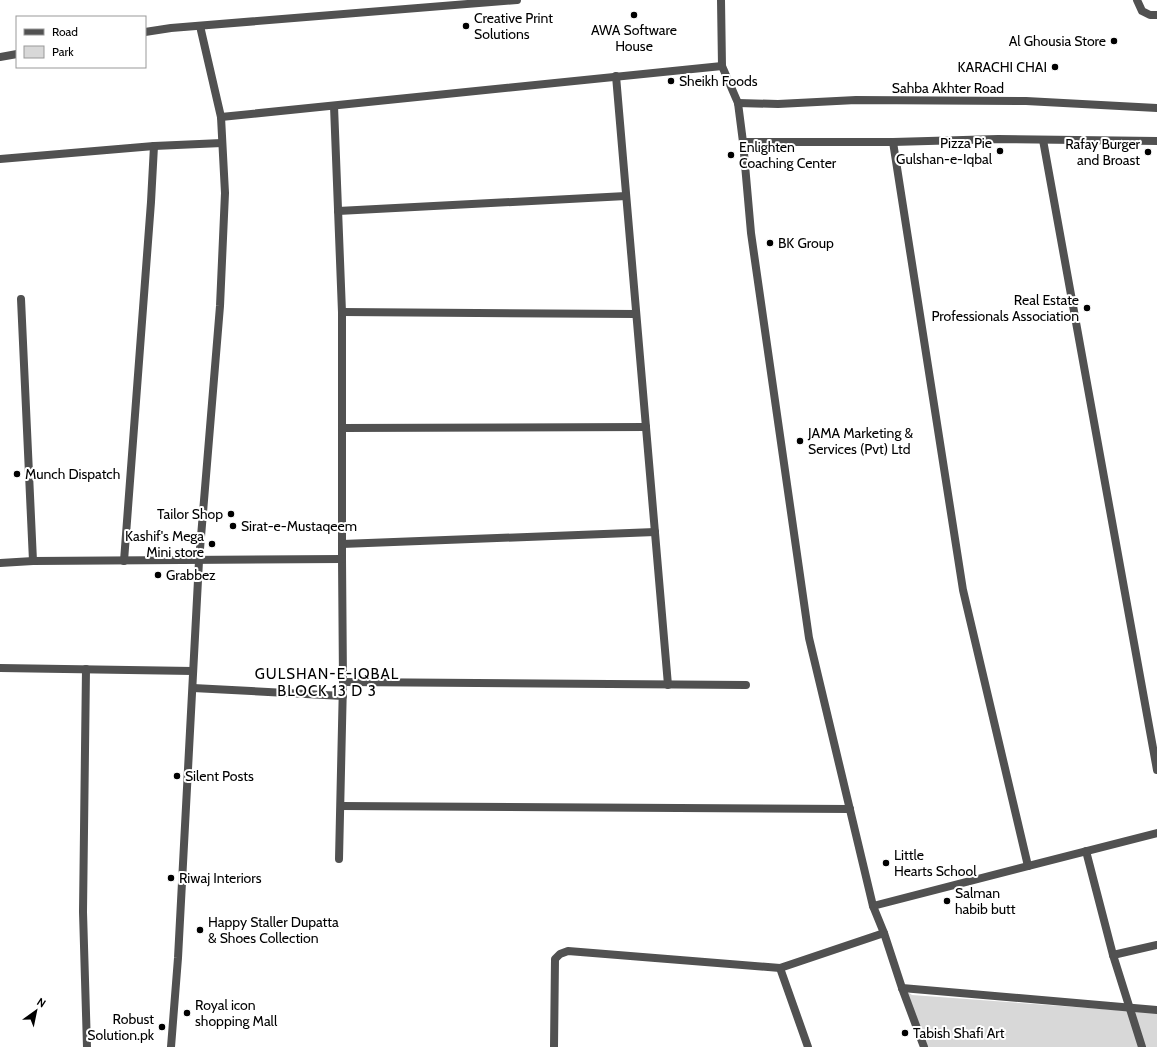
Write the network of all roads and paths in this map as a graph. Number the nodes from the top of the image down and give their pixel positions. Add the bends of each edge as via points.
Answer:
1 (517, 0) edge
2 (720, 0) edge
3 (1137, 0) edge
4 (1157, 15) edge
5 (200, 26) junction
6 (146, 32) edge
7 (16, 54) edge
8 (0, 57) edge
9 (722, 66) junction
10 (616, 76) junction
11 (738, 103) junction
12 (334, 106) junction
13 (1157, 108) edge
14 (221, 117) junction
15 (1043, 140) junction
16 (1157, 140) edge
17 (743, 142) junction
18 (893, 142) junction
19 (222, 143) junction
20 (154, 146) junction
21 (0, 159) edge
22 (626, 196) junction
23 (338, 211) junction
24 (21, 299) dead end
25 (342, 312) junction
26 (636, 314) junction
27 (646, 427) junction
28 (342, 428) junction
29 (655, 532) junction
30 (342, 544) junction
31 (342, 559) junction
32 (199, 560) junction
33 (32, 561) junction
34 (124, 561) junction
35 (0, 563) edge
36 (0, 668) edge
37 (86, 669) junction
38 (193, 671) junction
39 (344, 682) junction
40 (668, 684) junction
41 (746, 685) dead end
42 (193, 688) junction
43 (343, 696) junction
44 (1157, 770) edge
45 (341, 806) junction
46 (850, 809) junction
47 (1157, 833) edge
48 (1086, 851) junction
49 (339, 859) dead end
50 (1028, 866) junction
51 (873, 906) junction
52 (884, 933) junction
53 (1157, 945) edge
54 (1112, 955) junction
55 (780, 968) junction
56 (902, 988) junction
57 (1129, 1008) junction
58 (1157, 1010) edge
59 (87, 1047) edge
60 (171, 1047) edge
61 (554, 1047) edge
62 (808, 1047) edge
63 (924, 1047) edge
64 (1142, 1047) edge

1 - 5 street
2 - 9 street
3 - 4 street via 1142,11
5 - 6 street
5 - 14 street
7 - 8 street
9 - 10 street
9 - 11 street
10 - 12 street
10 - 22 street
11 - 13 street, Sahba Akhter Road via 778,104 856,100 1026,101
11 - 17 street
12 - 14 street
12 - 23 street
14 - 19 street
15 - 16 street
15 - 18 street
15 - 44 street
17 - 18 street
17 - 46 street via 751,233 809,638
18 - 50 street via 963,590
19 - 20 street
19 - 32 street via 224,193 220,306
20 - 21 street
20 - 34 street
22 - 23 street
22 - 26 street
23 - 25 street
24 - 33 street
25 - 26 street
25 - 28 street
26 - 27 street
27 - 28 street
27 - 29 street
28 - 30 street
29 - 30 street
29 - 40 street
30 - 31 street
31 - 32 street
31 - 39 street
32 - 34 street
32 - 38 street
33 - 34 street
33 - 35 street
36 - 37 street
37 - 38 street
37 - 59 street via 83,912
38 - 42 street
39 - 40 street
39 - 43 street
40 - 41 street
42 - 43 street
42 - 60 street
43 - 45 street
45 - 46 street
45 - 49 street
46 - 51 street
47 - 48 street
48 - 50 street
48 - 54 street
50 - 51 street
51 - 52 street
52 - 55 street
52 - 56 street
53 - 54 street
54 - 57 street
55 - 61 street via 568,950 555,959
55 - 62 street
56 - 57 street
56 - 63 street
57 - 58 street
57 - 64 street

